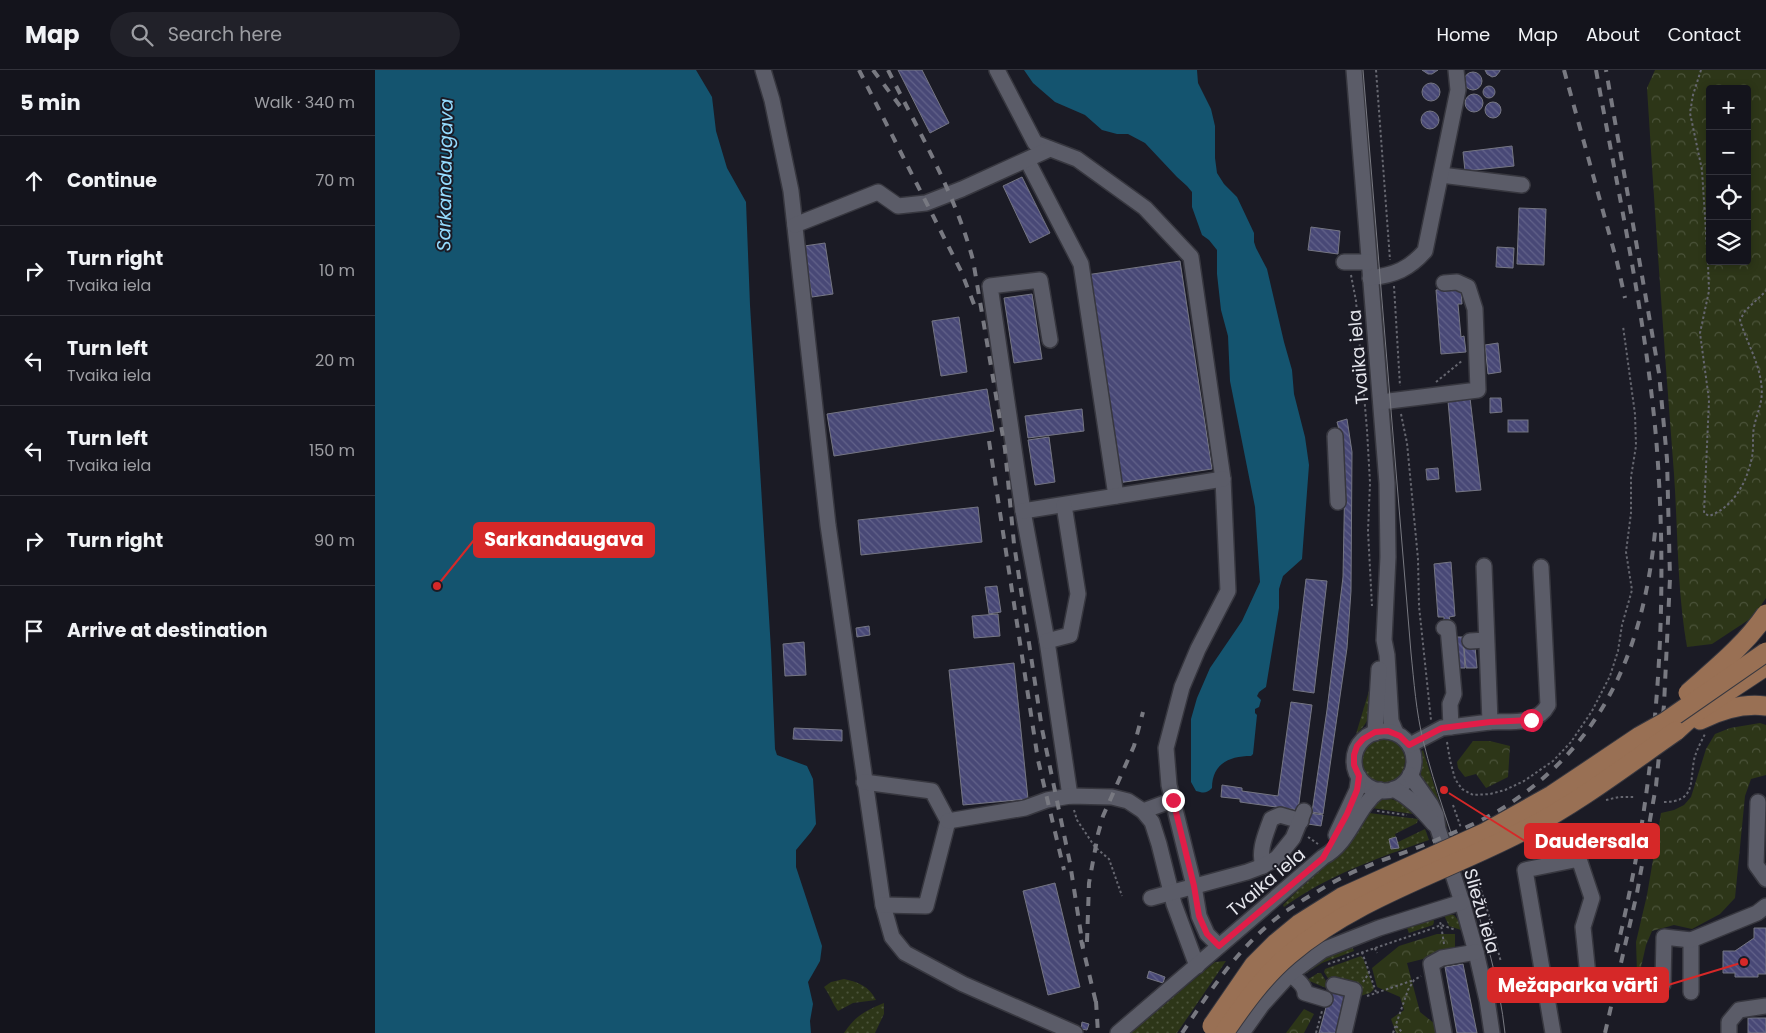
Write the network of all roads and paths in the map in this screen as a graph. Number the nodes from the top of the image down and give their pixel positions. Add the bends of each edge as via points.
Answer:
1 (763, 70) edge
2 (997, 70) edge
3 (1354, 70) edge
4 (1456, 70) edge
5 (1701, 70) edge
6 (1050, 149) junction
7 (1027, 160) junction
8 (1441, 175) junction
9 (1522, 185) dead end
10 (795, 224) junction
11 (1347, 262) joint
12 (1369, 262) junction
13 (1370, 278) junction
14 (1443, 283) dead end
15 (1766, 291) edge
16 (1623, 326) dead end
17 (1050, 340) dead end
18 (1476, 349) junction
19 (1417, 398) junction
20 (1381, 402) junction
21 (1335, 436) dead end
22 (1223, 479) junction
23 (1116, 496) junction
24 (1338, 502) dead end
25 (1064, 505) junction
26 (1023, 511) junction
27 (1484, 566) dead end
28 (1541, 567) dead end
29 (1374, 612) dead end
30 (1766, 614) edge
31 (1443, 628) dead end
32 (1384, 640) junction
33 (1486, 640) junction
34 (1047, 641) junction
35 (1471, 641) dead end
36 (1766, 652) edge
37 (1766, 666) edge
38 (1766, 706) edge
39 (1490, 722) junction
40 (1447, 727) junction
41 (1676, 731) junction
42 (1375, 732) junction
43 (1396, 733) junction
44 (1706, 734) dead end
45 (1640, 736) junction
46 (1409, 745) junction
47 (1410, 775) junction
48 (1359, 776) junction
49 (864, 782) junction
50 (1387, 790) junction
51 (1069, 796) junction
52 (1173, 800) junction
53 (1664, 802) dead end
54 (1758, 802) dead end
55 (1453, 805) dead end
56 (1365, 806) junction
57 (1143, 811) junction
58 (1411, 816) dead end
59 (949, 821) junction
60 (1302, 822) junction
61 (1438, 830) junction
62 (1461, 830) dead end
63 (1323, 852) junction
64 (1263, 866) junction
65 (1473, 866) dead end
66 (1766, 879) edge
67 (1194, 886) junction
68 (1172, 893) junction
69 (1122, 896) dead end
70 (1151, 898) dead end
71 (1462, 902) junction
72 (883, 905) junction
73 (1766, 906) edge
74 (1437, 910) junction
75 (1441, 925) junction
76 (1381, 939) dead end
77 (1691, 940) junction
78 (1383, 945) junction
79 (1219, 946) junction
80 (1375, 948) junction
81 (1362, 952) junction
82 (1476, 952) junction
83 (1377, 953) dead end
84 (1446, 958) junction
85 (1501, 962) dead end
86 (1324, 965) dead end
87 (1197, 966) junction
88 (1432, 970) junction
89 (1290, 974) junction
90 (1414, 980) junction
91 (1663, 984) dead end
92 (1333, 985) dead end
93 (1589, 985) dead end
94 (1376, 992) junction
95 (1691, 992) dead end
96 (1353, 997) junction
97 (1325, 999) joint
98 (1766, 1006) edge
99 (1395, 1026) junction
100 (1075, 1033) edge
101 (1118, 1033) edge
102 (1207, 1033) edge
103 (1223, 1033) edge
104 (1242, 1033) edge
105 (1316, 1033) edge
106 (1344, 1033) edge
107 (1393, 1033) edge
108 (1403, 1033) edge
109 (1445, 1033) edge
110 (1492, 1033) edge
111 (1553, 1033) edge
112 (1729, 1033) edge

1 - 10 street via 772,100
2 - 6 street via 1035,143
3 - 12 street, Tvaika iela
4 - 8 street via 1459,90
5 - 15 path via 1690,113 1702,170 1709,264 1709,291 1701,333 1709,400 1704,513 1709,516 1731,503 1745,479 1752,456 1754,428 1762,402 1761,382 1740,320 1745,310
6 - 7 street
6 - 22 street via 1077,158 1145,208 1191,257
7 - 10 street via 926,203 898,206 878,192
7 - 23 street via 1081,264
8 - 9 street
8 - 13 street via 1425,251 1413,264 1386,276
10 - 49 street via 827,525
11 - 12 street
11 - 29 path via 1357,301 1367,430 1368,531
12 - 13 street, Tvaika iela
13 - 20 street, Tvaika iela
14 - 18 street via 1457,282 1468,287 1475,309
16 - 40 path via 1635,414 1626,552 1632,590 1610,676 1571,742 1553,760 1505,790 1473,795 1462,789 1455,779 1450,760
17 - 26 street via 1040,280 990,286
18 - 19 path
18 - 19 street via 1478,390
19 - 20 street
20 - 32 street, Tvaika iela via 1388,519
21 - 24 street
22 - 23 street
22 - 52 street via 1228,591 1182,687 1172,724 1166,748
23 - 25 street
25 - 26 street
25 - 34 street via 1078,594 1070,635
26 - 34 street
27 - 33 street
28 - 39 street via 1548,705 1545,712 1531,720
30 - 45 main road, bridge via 1726,660
31 - 40 street via 1448,628 1453,694
32 - 42 street, Tvaika iela via 1380,652
32 - 43 street, Tvaika iela via 1391,721
33 - 35 street
33 - 39 street
34 - 51 street
36 - 45 main road, bridge
37 - 41 main road via 1699,711
38 - 41 main road via 1726,709
39 - 40 street
40 - 46 street
41 - 103 main road, bridge via 1529,828 1335,920 1266,976
42 - 43 street
42 - 48 street, Tvaika iela via 1357,746 1354,765
43 - 46 street
44 - 53 path via 1696,755 1687,795 1677,802
45 - 102 main road, bridge via 1519,814 1349,893 1299,924 1254,965
46 - 47 street via 1414,756
47 - 50 street, Tvaika iela
47 - 61 street, Sliežu iela via 1431,805
48 - 50 street via 1371,787
48 - 63 street, Tvaika iela via 1347,814
49 - 59 street via 932,791
49 - 72 street
50 - 56 street, Tvaika iela via 1372,796
50 - 61 street, Sliežu iela via 1409,798
51 - 57 street via 1112,797 1127,801
51 - 59 street via 1025,808
51 - 69 path via 1077,820 1095,847 1109,859
52 - 57 street
52 - 67 street
54 - 66 street via 1756,865
55 - 62 path
56 - 58 path via 1370,810
56 - 63 street, Tvaika iela via 1333,852
57 - 68 street via 1158,840
59 - 72 street via 926,906
60 - 63 path
60 - 64 street via 1277,858
60 - 64 street via 1280,815 1271,819 1263,841
61 - 71 street, Sliežu iela
63 - 79 street, Tvaika iela
64 - 67 street
65 - 85 path
67 - 68 street
67 - 79 street via 1203,928
68 - 70 street
68 - 87 street
71 - 74 street
71 - 82 street, Sliežu iela
72 - 100 street via 892,937 905,953 963,984
73 - 77 street via 1757,913
74 - 75 path
74 - 89 street via 1336,944
75 - 78 path
75 - 84 path
76 - 78 path
77 - 91 street via 1664,937
77 - 95 street
78 - 80 path
79 - 87 street, Tvaika iela
80 - 81 path
80 - 83 path
81 - 86 path
81 - 94 path
82 - 84 street
82 - 110 street, Sliežu iela
84 - 88 street via 1431,964
87 - 101 street, Tvaika iela
88 - 90 path
88 - 109 street
89 - 97 street via 1305,993
89 - 104 street
90 - 94 path
90 - 99 path
92 - 96 street via 1354,990
93 - 111 street via 1583,927 1591,898 1579,859 1525,870
94 - 96 path via 1360,999
96 - 106 street
97 - 105 path
98 - 112 street via 1739,1010 1729,1022
99 - 107 path
99 - 108 path

